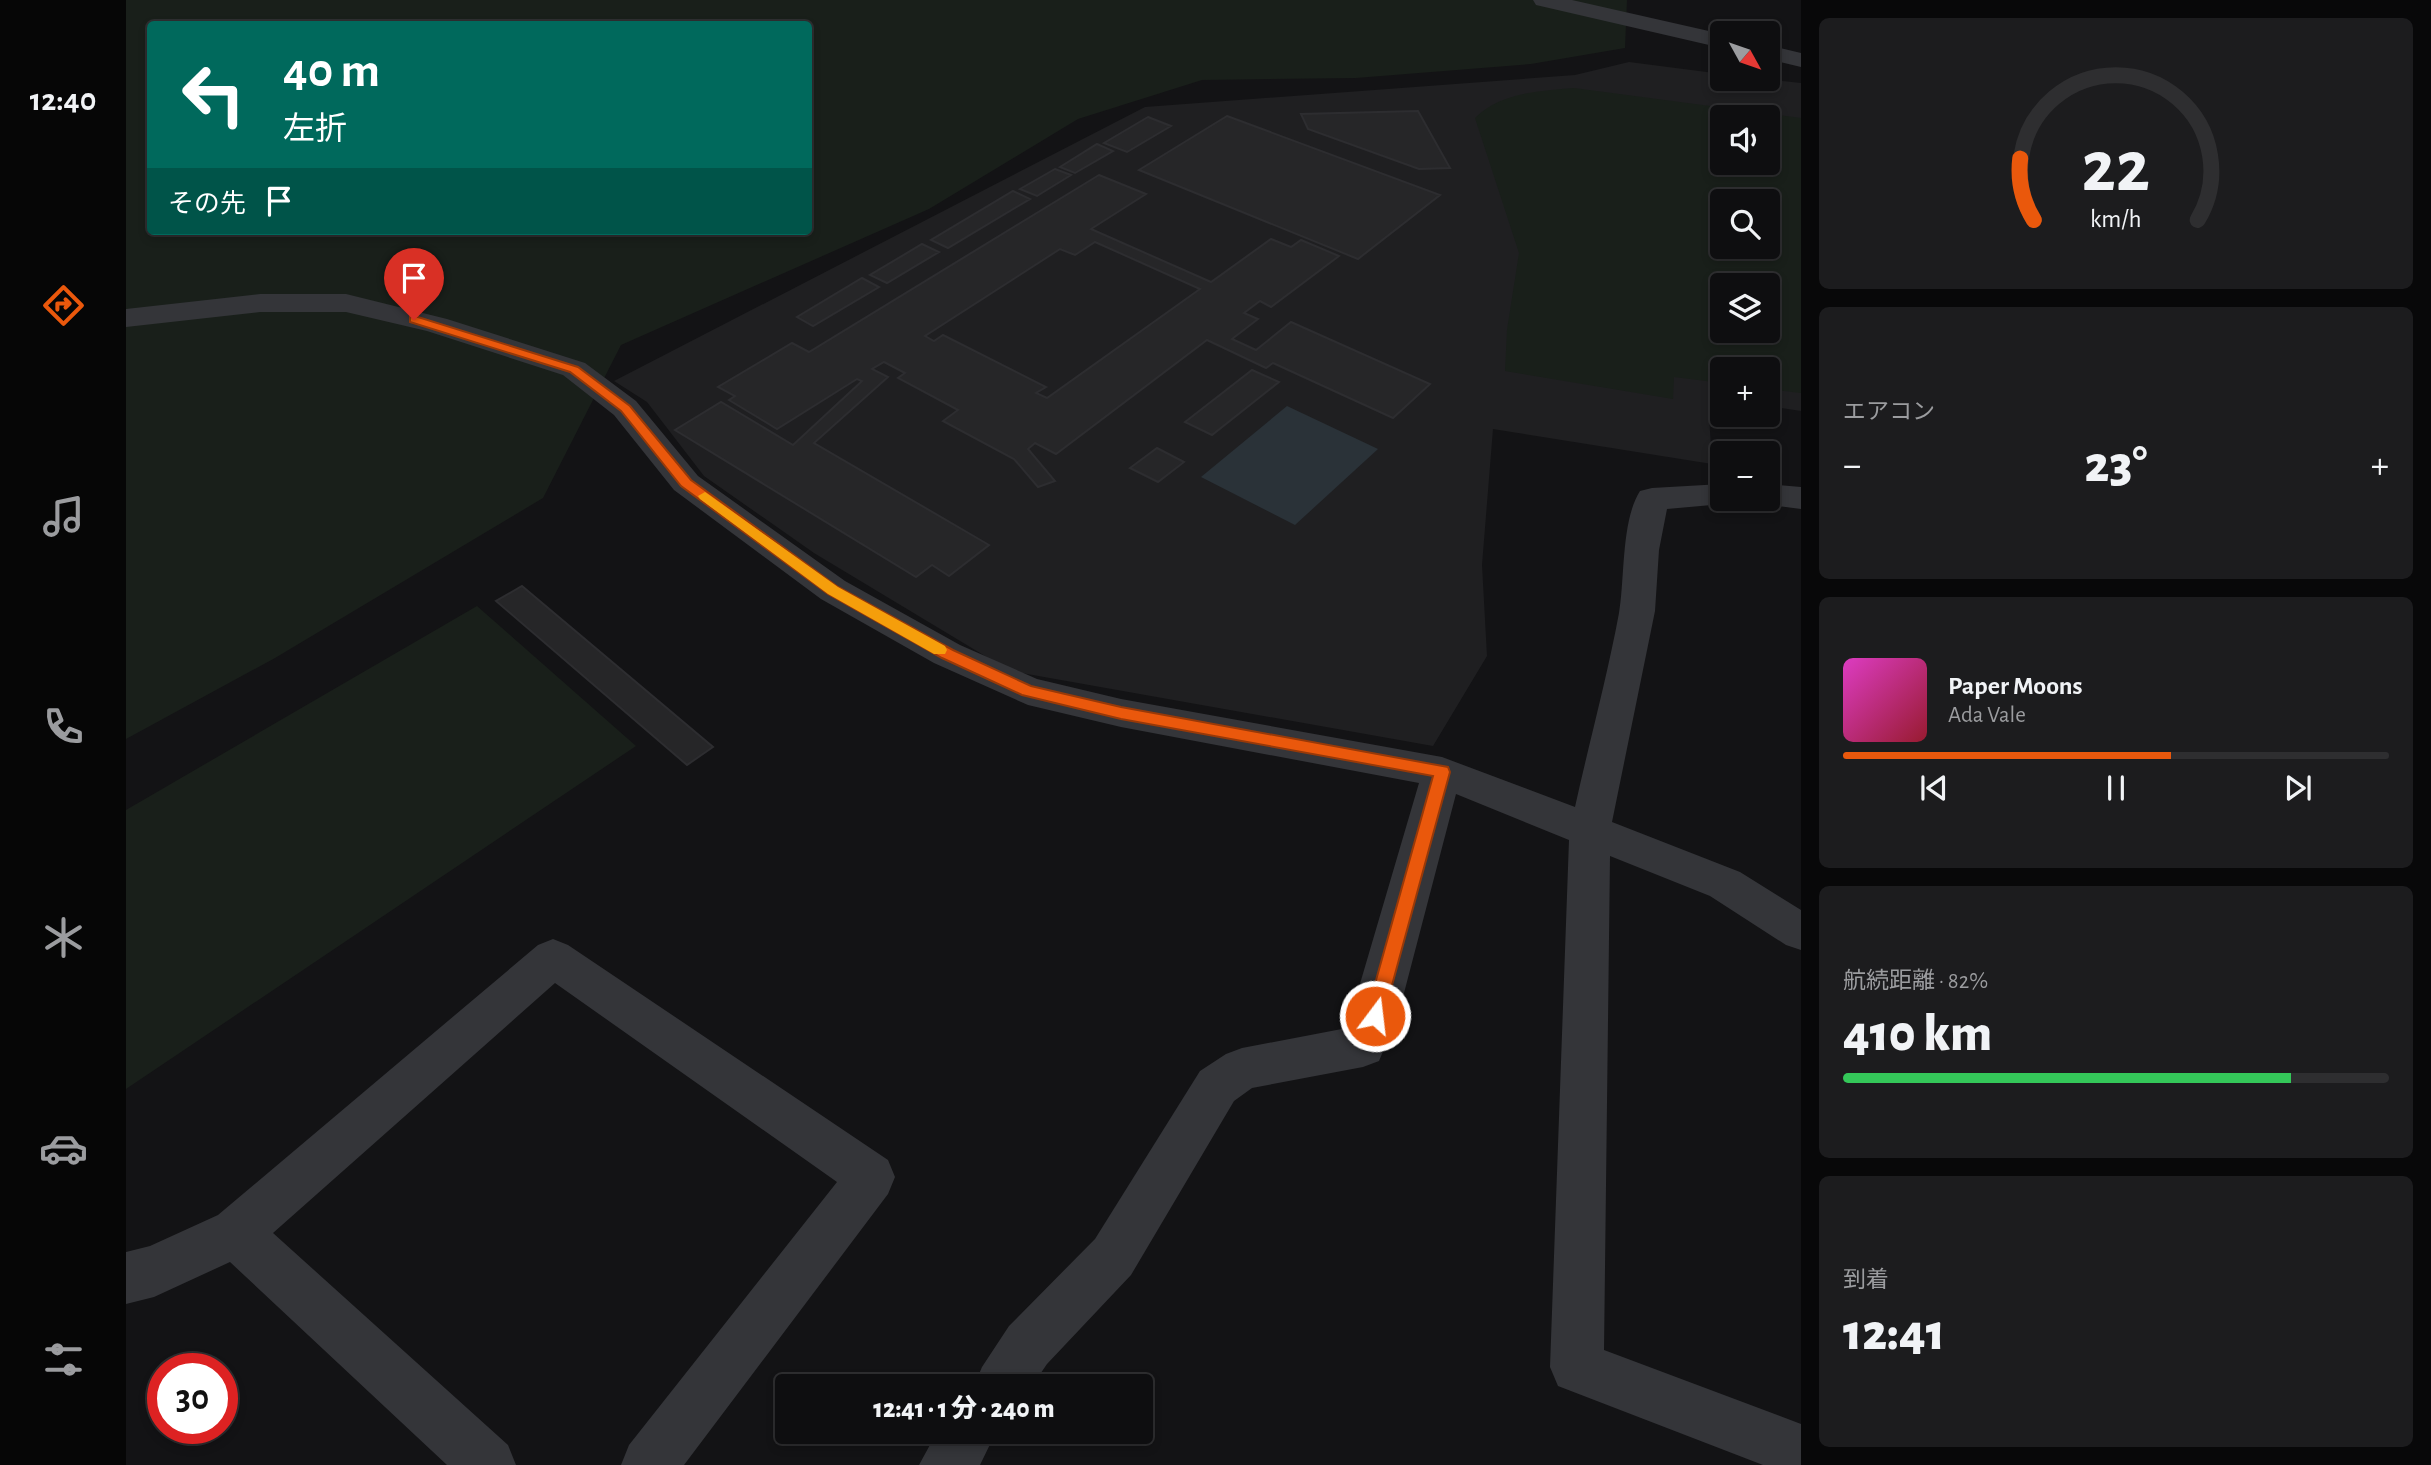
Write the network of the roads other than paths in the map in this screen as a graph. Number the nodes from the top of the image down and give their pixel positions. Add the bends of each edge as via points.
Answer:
1 (1544, 0) edge
2 (1710, 38) edge
3 (1780, 55) edge
4 (1801, 60) edge
5 (126, 318) edge
6 (1710, 496) edge
7 (1780, 496) edge
8 (1801, 498) edge
9 (1442, 772) junction
10 (1590, 829) junction
11 (1801, 932) edge
12 (236, 1233) junction
13 (126, 1278) edge
14 (1008, 1374) edge
15 (962, 1444) edge
16 (1801, 1452) edge
17 (488, 1465) edge
18 (649, 1465) edge
19 (947, 1465) edge

1 - 2 street
3 - 4 street
5 - 9 street via 260,303 346,303 437,325 574,369 625,408 686,483 833,590 947,654 1028,691 1121,713
6 - 10 street via 1652,499 1637,611
7 - 8 street
9 - 10 street
9 - 14 street via 1363,1046 1242,1069 1217,1086 1112,1257 1028,1345
10 - 11 street via 1725,884
10 - 16 street via 1577,1367
12 - 13 street via 154,1271
12 - 17 street
12 - 18 street via 553,958 872,1177
15 - 19 street

